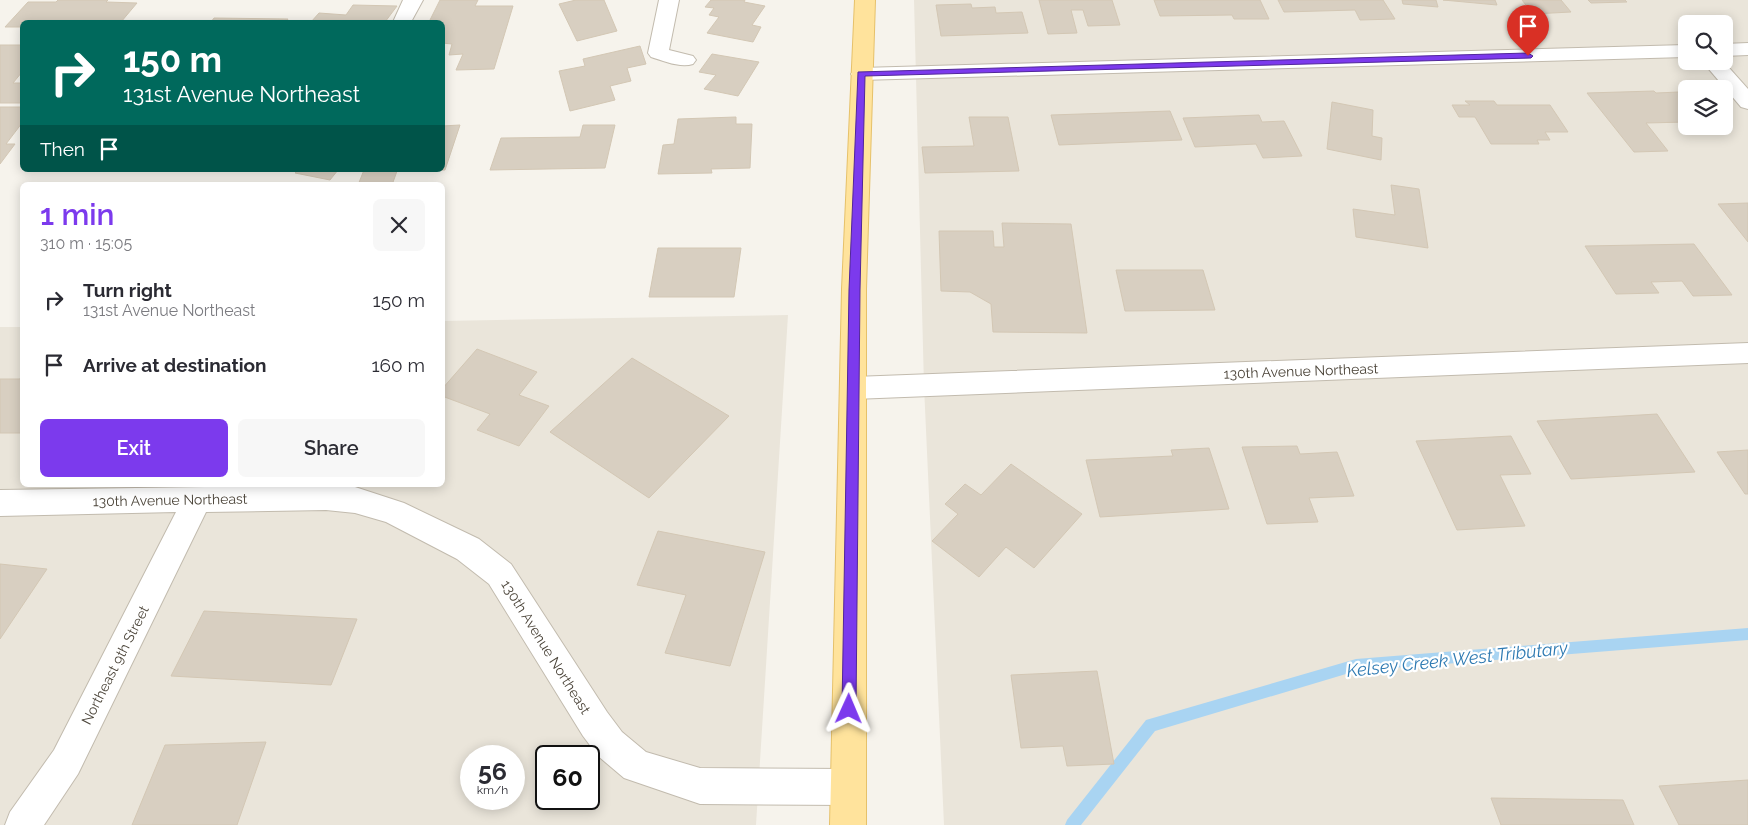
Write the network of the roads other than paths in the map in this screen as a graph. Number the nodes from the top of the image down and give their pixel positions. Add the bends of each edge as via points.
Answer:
1 (414, 0) edge
2 (669, 0) edge
3 (866, 0) edge
4 (403, 20) edge
5 (1748, 49) edge
6 (1733, 50) edge
7 (1678, 51) edge
8 (686, 60) dead end
9 (1720, 70) edge
10 (861, 74) junction
11 (1748, 102) edge
12 (1748, 353) edge
13 (854, 388) junction
14 (197, 500) junction
15 (0, 503) edge
16 (848, 787) junction
17 (23, 825) edge
18 (848, 825) edge

1 - 4 street
2 - 8 street via 658,53
3 - 10 main road
5 - 6 street
7 - 10 street
9 - 11 street
10 - 13 main road
12 - 13 street, 130th Avenue Northeast
13 - 16 main road
14 - 15 street, 130th Avenue Northeast
14 - 16 street, 130th Avenue Northeast via 326,497 355,500 394,512 468,549 500,574 595,724 610,744 636,766 700,786
14 - 17 street, Northeast 9th Street via 66,762
16 - 18 main road

